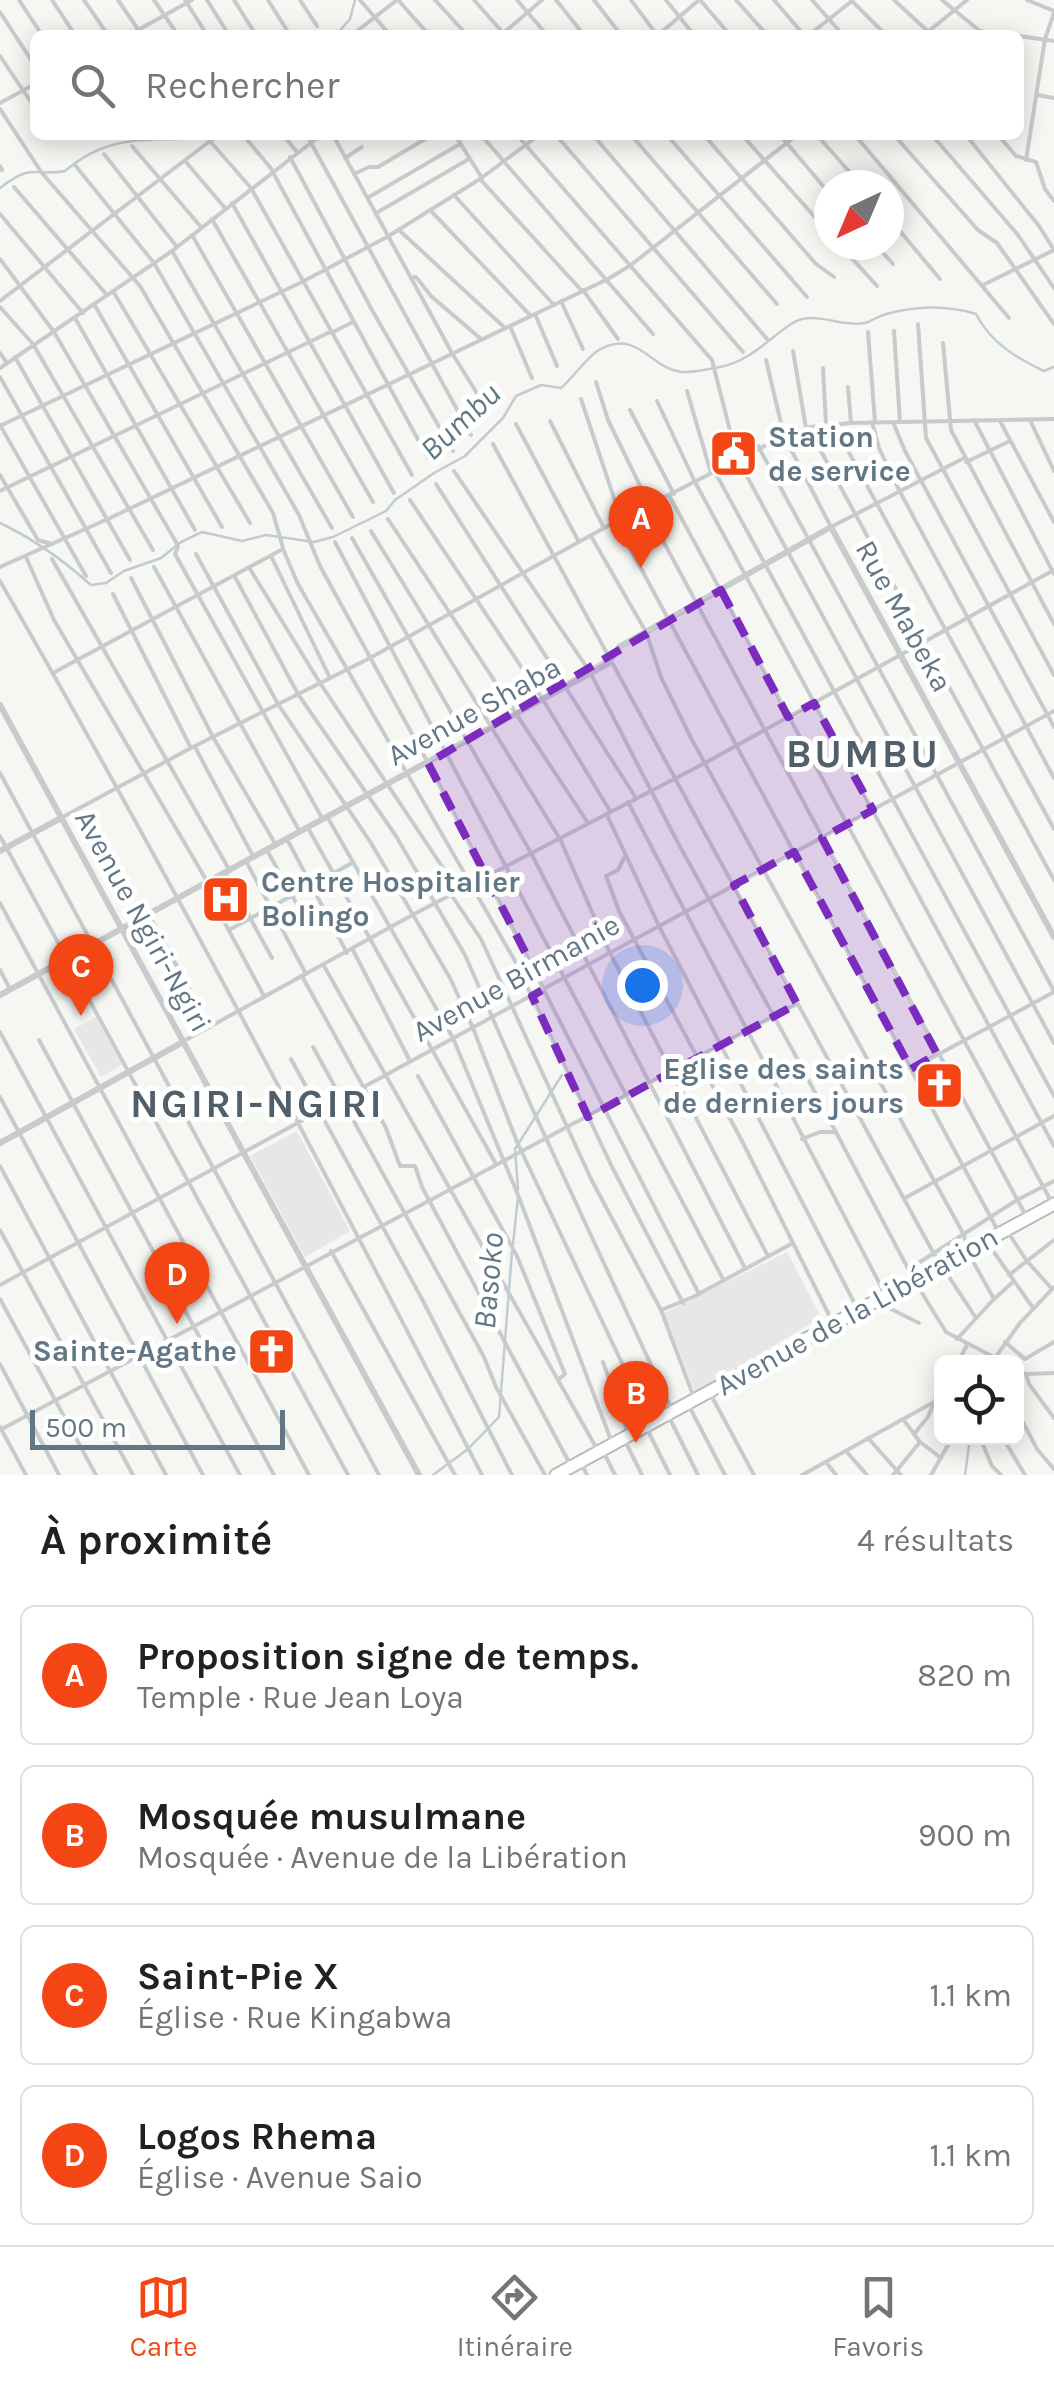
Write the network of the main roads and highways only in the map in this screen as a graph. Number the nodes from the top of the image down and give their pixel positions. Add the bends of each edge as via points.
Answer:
1 (1054, 1204) edge
2 (580, 1468) edge
3 (556, 1475) edge

1 - 2 highway, Avenue de la Libération via 911,1274 880,1298
2 - 3 highway, Avenue de la Libération

